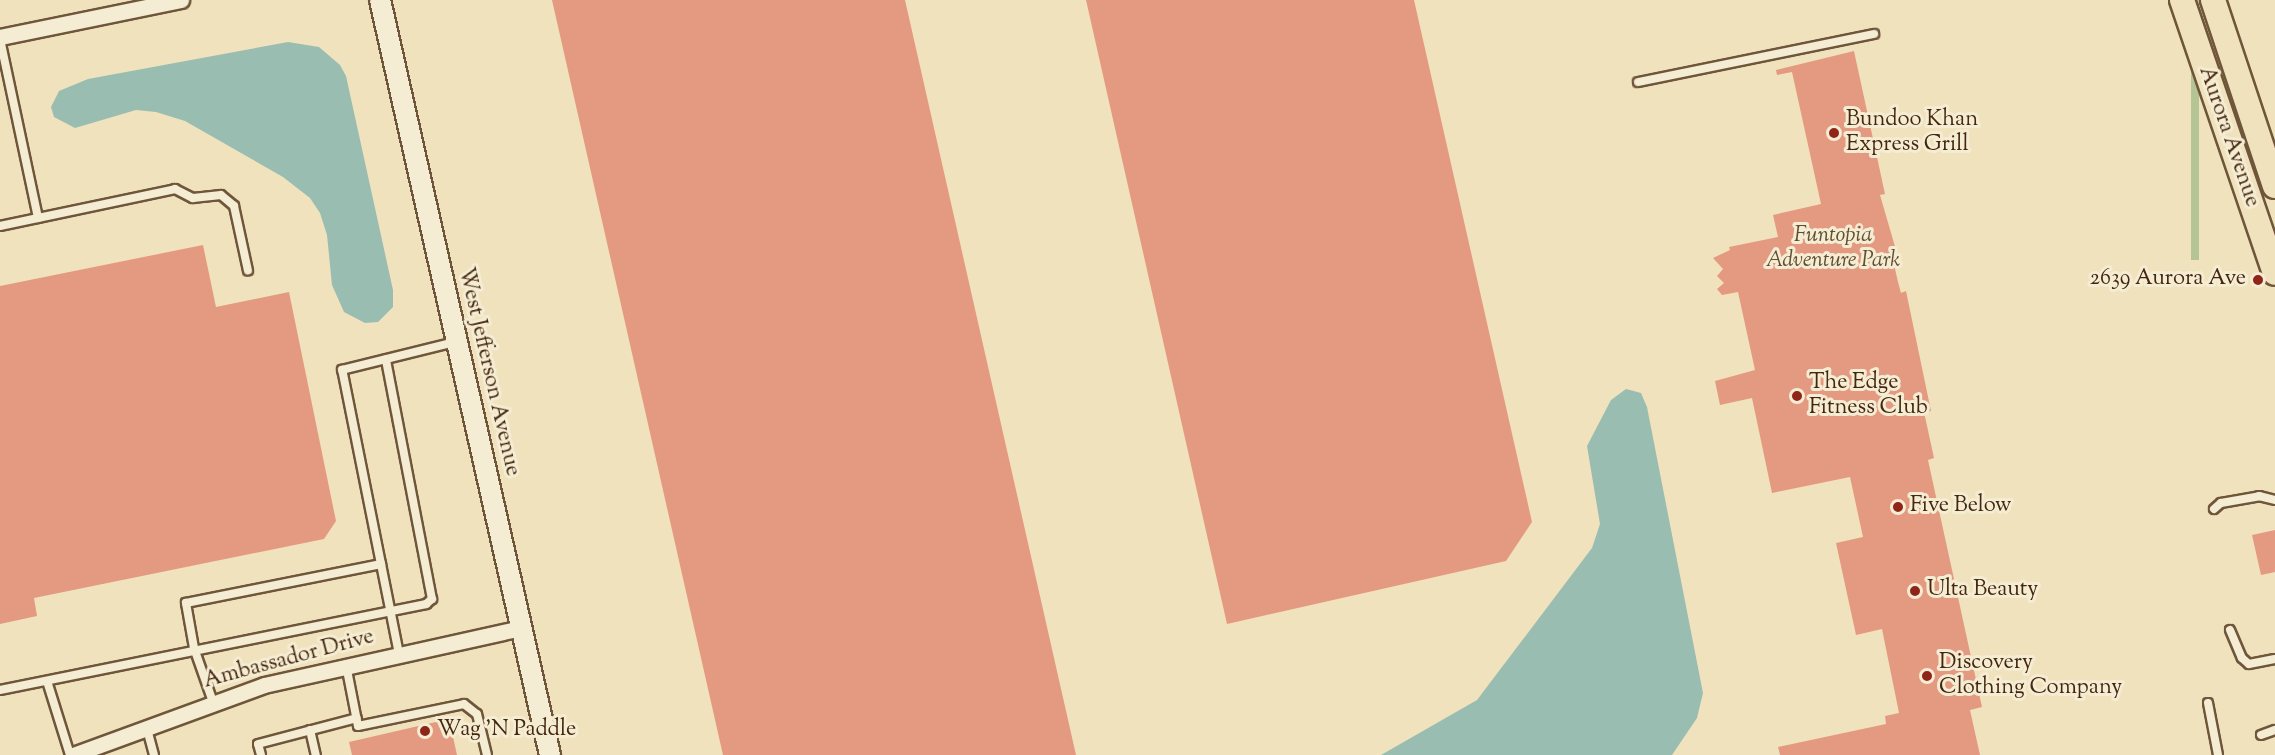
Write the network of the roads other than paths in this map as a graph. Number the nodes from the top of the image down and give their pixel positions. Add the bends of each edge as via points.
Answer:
1 (181, 0) edge
2 (380, 0) edge
3 (2182, 0) edge
4 (2212, 0) edge
5 (1874, 34) dead end
6 (0, 38) edge
7 (1638, 82) dead end
8 (2275, 186) edge
9 (38, 218) junction
10 (0, 226) edge
11 (248, 271) dead end
12 (2275, 273) edge
13 (457, 341) junction
14 (386, 359) junction
15 (2275, 500) edge
16 (2214, 509) dead end
17 (381, 564) junction
18 (390, 611) junction
19 (522, 628) junction
20 (2230, 630) dead end
21 (194, 648) junction
22 (399, 654) junction
23 (2275, 659) edge
24 (346, 665) junction
25 (47, 681) junction
26 (0, 690) edge
27 (213, 702) junction
28 (2208, 703) dead end
29 (357, 718) junction
30 (147, 729) junction
31 (310, 730) junction
32 (2275, 730) edge
33 (2261, 735) dead end
34 (71, 755) edge
35 (154, 755) edge
36 (261, 755) edge
37 (316, 755) edge
38 (487, 755) edge
39 (550, 755) edge
40 (2218, 755) edge

1 - 6 street
2 - 13 street, West Jefferson Avenue
3 - 12 main road, Aurora Avenue
4 - 8 main road, Aurora Avenue
5 - 7 lane
6 - 9 lane
9 - 10 lane
9 - 11 lane via 175,189 193,198 221,195 234,206
13 - 14 lane
13 - 19 street, West Jefferson Avenue
14 - 17 lane via 342,370
14 - 18 lane via 434,590 426,604
15 - 16 lane via 2259,496 2221,503
17 - 18 lane
17 - 21 lane via 186,603
18 - 21 lane
18 - 22 lane
19 - 22 street, Ambassador Drive
19 - 39 street, West Jefferson Avenue
20 - 23 lane via 2242,658 2249,663
21 - 25 lane
21 - 27 lane
22 - 24 street, Ambassador Drive
24 - 27 street, Ambassador Drive
24 - 29 lane
25 - 26 lane
25 - 34 lane
27 - 30 street, Ambassador Drive
28 - 40 lane
29 - 31 lane
29 - 38 lane via 358,726 464,704 477,714
30 - 34 street, Ambassador Drive
30 - 35 lane
31 - 36 lane via 258,744
31 - 37 lane
32 - 33 lane

